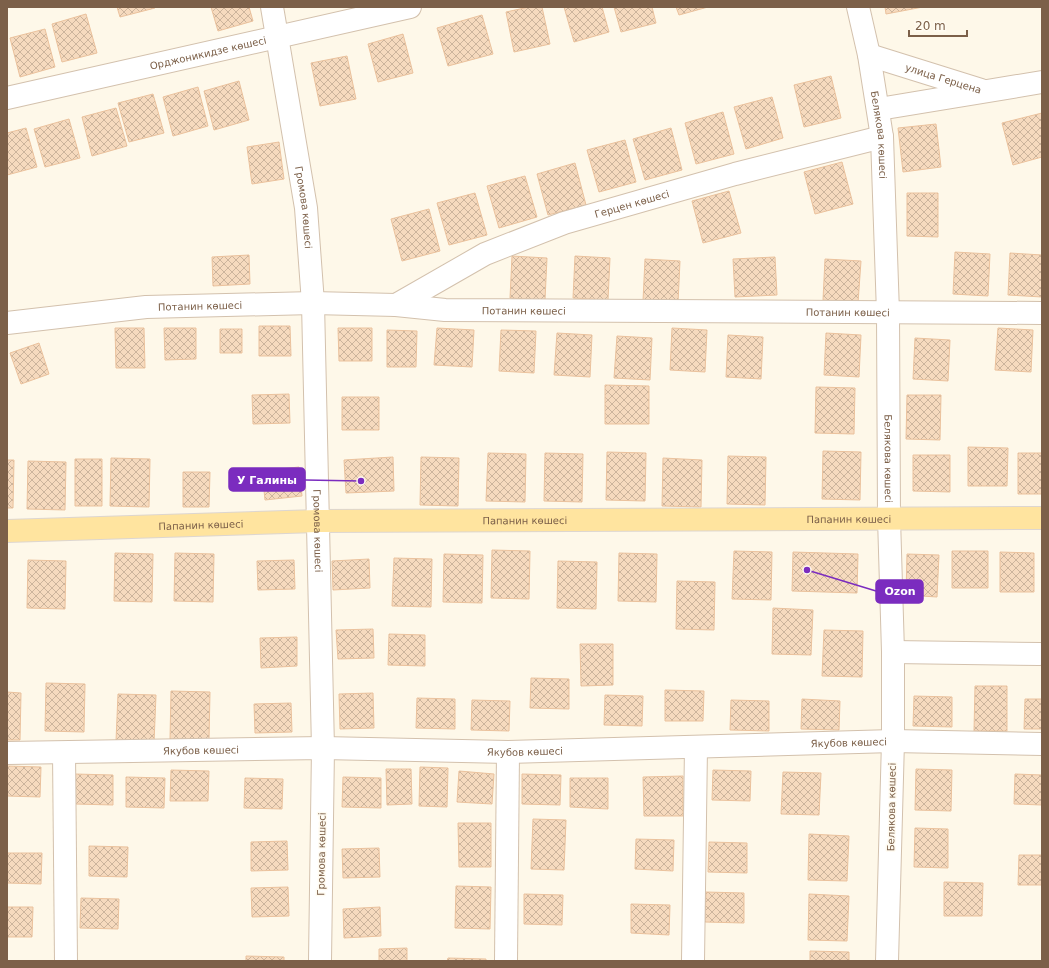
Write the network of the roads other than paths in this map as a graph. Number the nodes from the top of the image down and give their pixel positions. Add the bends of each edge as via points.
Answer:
1 (272, 7) edge
2 (410, 7) edge
3 (858, 7) edge
4 (279, 38) junction
5 (869, 55) junction
6 (1042, 82) edge
7 (984, 91) junction
8 (7, 98) edge
9 (879, 109) junction
10 (882, 137) junction
11 (313, 303) junction
12 (396, 305) junction
13 (1042, 312) edge
14 (888, 313) junction
15 (7, 323) edge
16 (889, 518) junction
17 (1042, 518) edge
18 (318, 521) junction
19 (7, 531) edge
20 (893, 652) junction
21 (1040, 654) dead end
22 (893, 742) junction
23 (1042, 744) edge
24 (696, 747) junction
25 (323, 748) junction
26 (508, 752) junction
27 (7, 753) edge
28 (64, 753) junction
29 (66, 961) edge
30 (320, 961) edge
31 (506, 961) edge
32 (693, 961) edge
33 (887, 961) edge

1 - 4 street, Громова көшесі
2 - 4 street, Орджоникидзе көшесі
3 - 5 street, Белякова көшесі
4 - 8 street, Орджоникидзе көшесі
4 - 11 street, Громова көшесі via 306,208
5 - 7 street, улица Герцена
5 - 9 street, Белякова көшесі
6 - 7 street
7 - 9 street, улица Герцена
9 - 10 street, Белякова көшесі
10 - 12 street, Герцен көшесі via 735,174 564,223 485,254
10 - 14 street, Белякова көшесі
11 - 12 street, Потанин көшесі
11 - 15 street, Потанин көшесі via 146,308
11 - 18 street, Громова көшесі
12 - 14 street, Потанин көшесі via 445,310
13 - 14 street, Потанин көшесі
14 - 16 street, Белякова көшесі
16 - 17 main road, Папанин көшесі
16 - 18 main road, Папанин көшесі
16 - 20 street, Белякова көшесі
18 - 19 main road, Папанин көшесі
18 - 25 street, Громова көшесі
20 - 21 street
20 - 22 street, Белякова көшесі
22 - 23 street, Якубов көшесі
22 - 24 street, Якубов көшесі
22 - 33 street, Белякова көшесі
24 - 26 street, Якубов көшесі
24 - 32 street
25 - 26 street, Якубов көшесі
25 - 28 street, Якубов көшесі
25 - 30 street, Громова көшесі
26 - 31 street
27 - 28 street, Якубов көшесі
28 - 29 street

